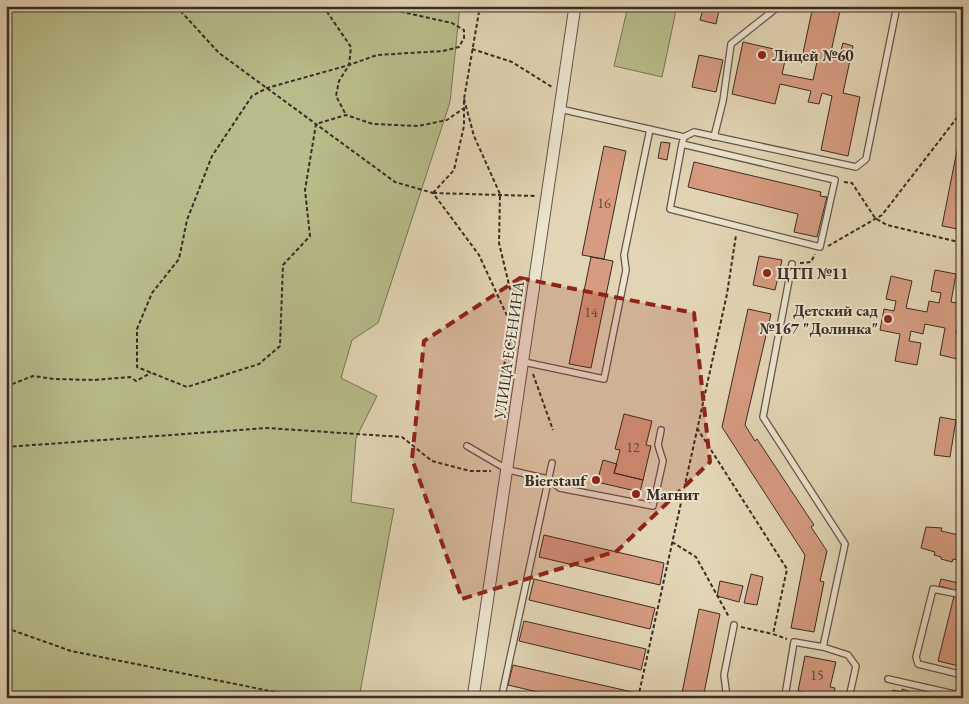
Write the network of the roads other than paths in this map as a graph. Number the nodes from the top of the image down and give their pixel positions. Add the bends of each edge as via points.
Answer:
1 (575, 6) edge
2 (779, 6) edge
3 (897, 6) edge
4 (560, 109) junction
5 (650, 129) junction
6 (684, 137) junction
7 (714, 137) junction
8 (682, 144) junction
9 (792, 264) road end
10 (526, 362) junction
11 (661, 430) dead end
12 (467, 446) dead end
13 (552, 463) dead end
14 (508, 470) junction
15 (548, 479) junction
16 (963, 595) edge
17 (734, 626) road end
18 (823, 646) junction
19 (963, 675) edge
20 (888, 679) dead end
21 (502, 695) dead end
22 (785, 696) dead end
23 (963, 696) edge
24 (473, 698) edge
25 (727, 698) edge
26 (849, 698) edge

1 - 4 street, УЛИЦА ЕСЕНИНА
2 - 7 lane via 731,44
3 - 7 lane via 866,159 856,167
4 - 5 lane
4 - 10 street, УЛИЦА ЕСЕНИНА
5 - 6 lane
5 - 10 lane via 604,379
6 - 7 lane via 694,132
6 - 8 lane
8 - 8 lane via 835,180 820,247 670,209
9 - 18 lane via 764,418 845,544
10 - 14 street, УЛИЦА ЕСЕНИНА
11 - 15 lane via 658,445 663,461 652,506 560,488
12 - 14 lane
13 - 15 lane
14 - 15 lane
14 - 24 street, УЛИЦА ЕСЕНИНА
15 - 21 lane
16 - 19 lane via 933,589 916,657 918,664
17 - 25 lane via 724,675
18 - 22 lane via 794,642
18 - 26 lane via 848,655 856,666
20 - 23 lane

